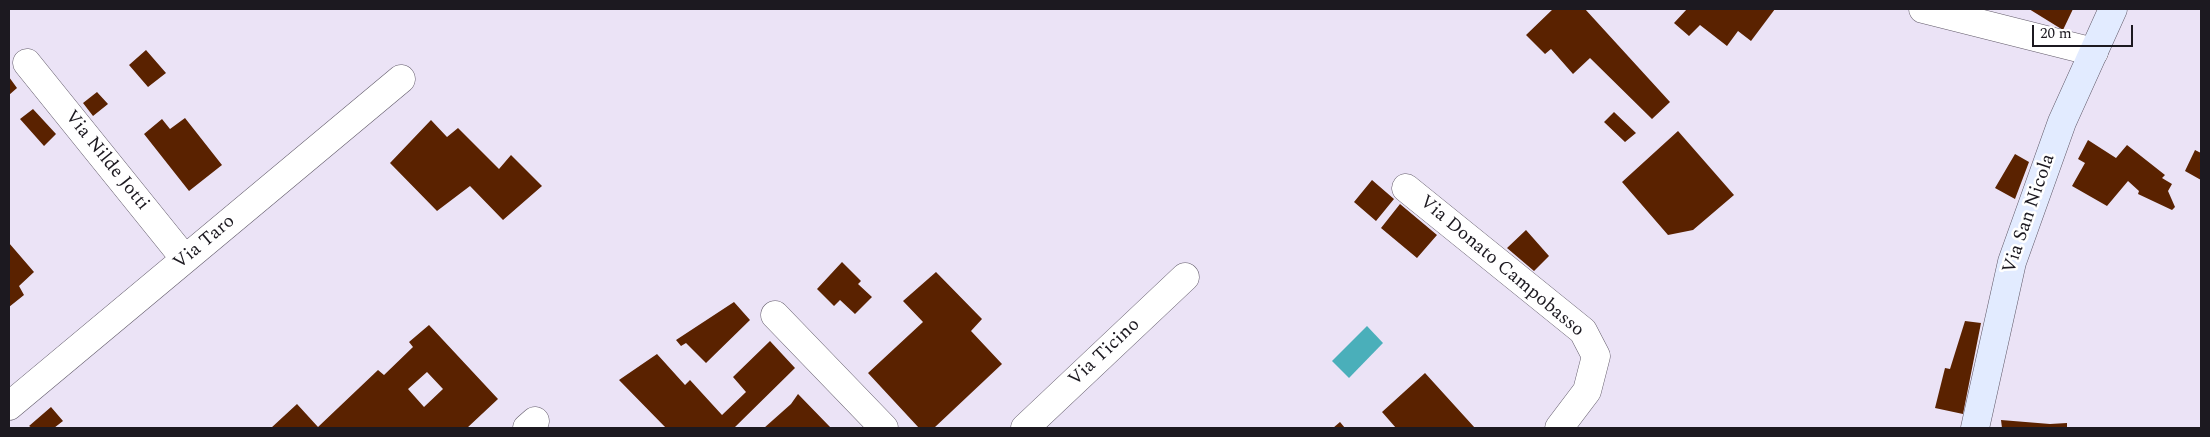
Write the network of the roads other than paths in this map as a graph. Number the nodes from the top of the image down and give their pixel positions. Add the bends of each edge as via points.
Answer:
1 (1923, 9) edge
2 (2113, 9) edge
3 (2094, 52) junction
4 (27, 63) dead end
5 (401, 79) dead end
6 (1406, 188) dead end
7 (185, 260) junction
8 (1184, 277) dead end
9 (774, 315) dead end
10 (9, 406) edge
11 (884, 428) edge
12 (1025, 428) edge
13 (1559, 428) edge
14 (1975, 428) edge

1 - 3 street
2 - 3 street, Via San Nicola
3 - 14 street, Via San Nicola via 2062,122 2012,262
4 - 7 street, Via Nilde Jotti
5 - 7 street, Via Taro
6 - 13 street, Via Donato Campobasso via 1583,330 1596,356 1587,391
7 - 10 street, Via Taro
8 - 12 street, Via Ticino
9 - 11 street

